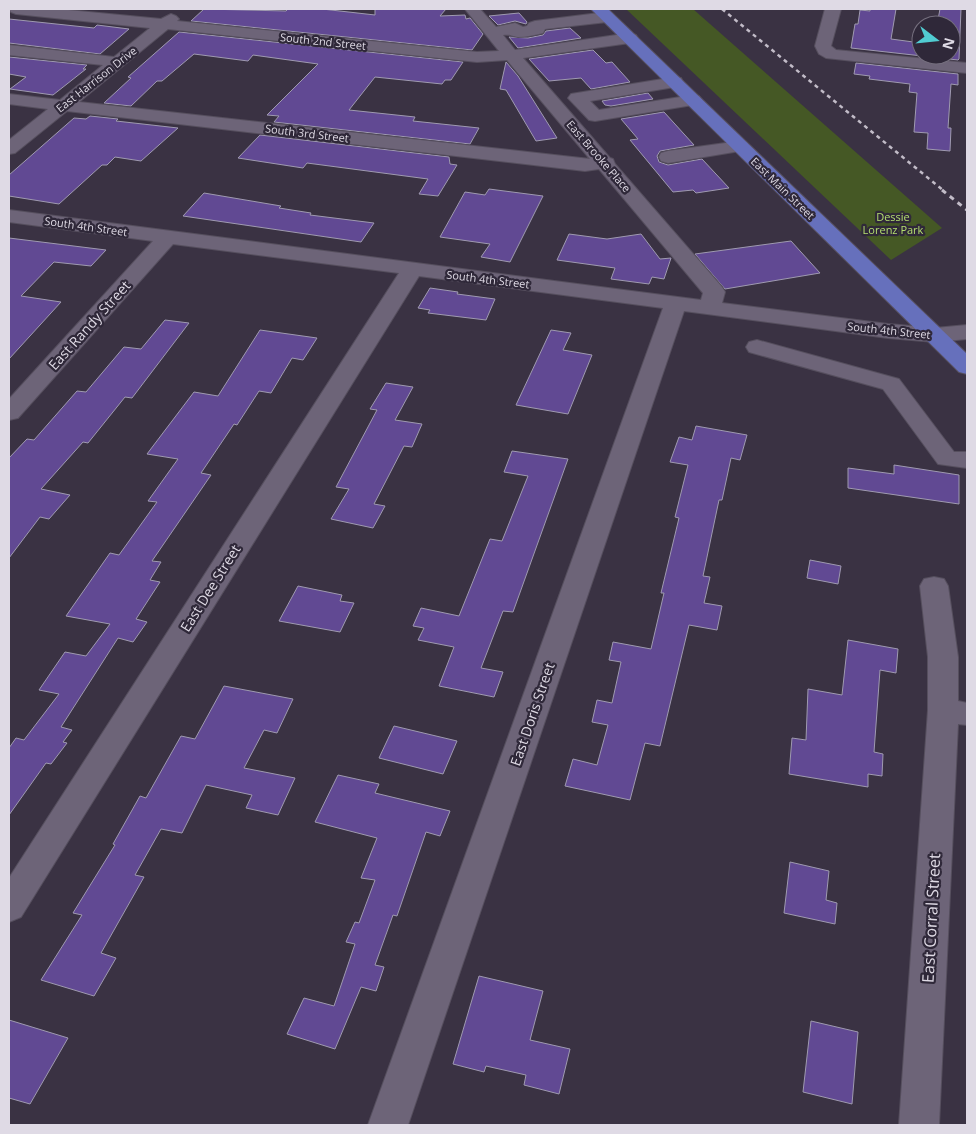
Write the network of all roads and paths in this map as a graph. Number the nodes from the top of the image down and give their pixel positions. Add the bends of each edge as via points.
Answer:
1 (16, 9) edge
2 (184, 9) edge
3 (472, 9) edge
4 (574, 9) edge
5 (833, 9) edge
6 (603, 13) edge
7 (524, 15) dead end
8 (165, 24) junction
9 (492, 32) junction
10 (630, 38) junction
11 (9, 50) edge
12 (512, 55) junction
13 (117, 62) junction
14 (967, 68) edge
15 (675, 82) junction
16 (9, 99) edge
17 (693, 100) junction
18 (62, 105) junction
19 (740, 146) junction
20 (9, 149) edge
21 (668, 158) dead end
22 (606, 164) junction
23 (9, 216) edge
24 (168, 237) junction
25 (412, 270) junction
26 (676, 303) junction
27 (708, 308) junction
28 (967, 332) edge
29 (935, 335) junction
30 (757, 347) dead end
31 (967, 366) edge
32 (9, 413) edge
33 (967, 460) edge
34 (934, 586) dead end
35 (955, 712) edge
36 (9, 907) edge
37 (388, 1125) edge
38 (919, 1125) edge

1 - 8 street, South 2nd Street
2 - 8 street, East Harrison Drive
3 - 9 street, East Brooke Place
4 - 7 street
5 - 14 street via 823,46 825,51
6 - 9 street via 535,26 538,30 519,32 516,28
6 - 10 main road, East Main Street
8 - 12 street, South 2nd Street via 477,57
8 - 13 street, East Harrison Drive
9 - 12 street, East Brooke Place
10 - 12 street, South 2nd Street
10 - 15 main road, East Main Street
11 - 13 street
12 - 22 street, East Brooke Place
13 - 18 street, East Harrison Drive
15 - 17 main road, East Main Street
15 - 17 street via 577,98 595,116
16 - 18 street, South 3rd Street
17 - 19 main road, East Main Street
18 - 20 street, East Harrison Drive
18 - 22 street, South 3rd Street via 585,165
19 - 21 street
19 - 29 main road, East Main Street
22 - 27 street, East Brooke Place via 714,292
23 - 24 street, South 4th Street
24 - 25 street, South 4th Street
24 - 32 street, East Randy Street
25 - 26 street, South 4th Street
25 - 36 street, East Dee Street
26 - 27 street, South 4th Street
26 - 37 street, East Doris Street
27 - 29 street, South 4th Street
28 - 29 street, South 4th Street
29 - 31 main road, East Main Street
30 - 33 street via 891,384 947,459
34 - 35 street, East Corral Street via 943,657
35 - 38 street, East Corral Street

